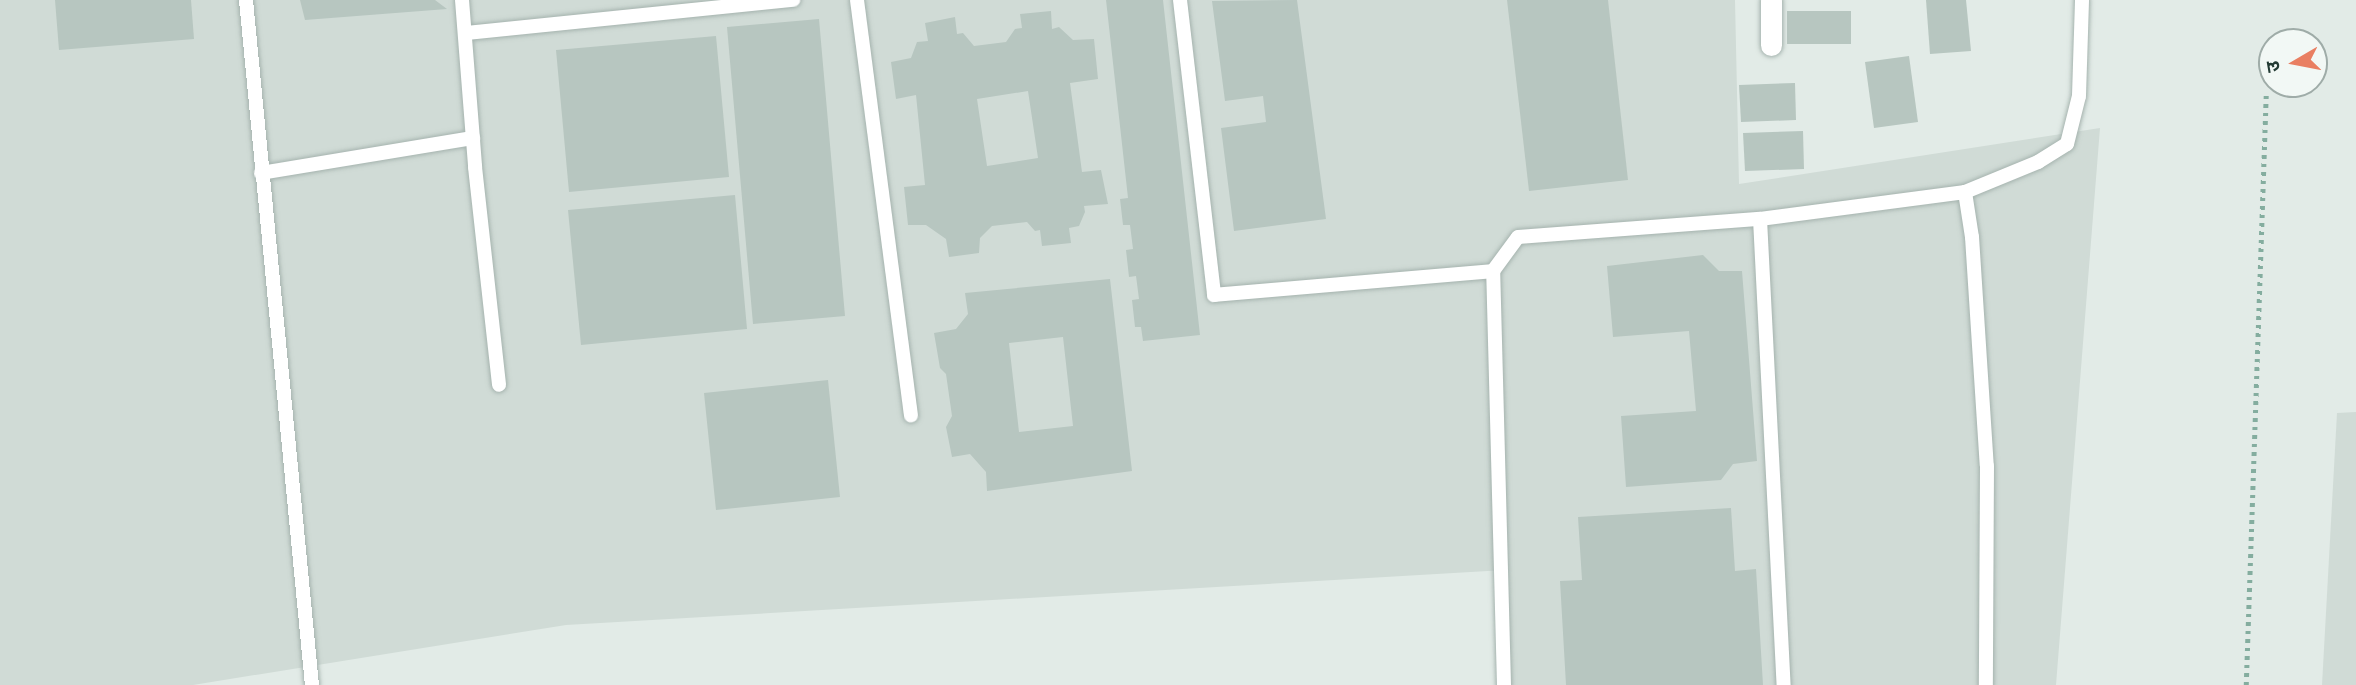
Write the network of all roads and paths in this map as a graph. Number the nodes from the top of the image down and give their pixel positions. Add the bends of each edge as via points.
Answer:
1 (246, 0) edge
2 (462, 0) edge
3 (793, 0) edge
4 (857, 0) edge
5 (1180, 0) edge
6 (1771, 0) edge
7 (2082, 0) edge
8 (466, 33) junction
9 (1771, 45) dead end
10 (2266, 98) edge
11 (473, 138) junction
12 (261, 173) junction
13 (1965, 192) junction
14 (1760, 219) junction
15 (1493, 271) junction
16 (499, 385) dead end
17 (911, 416) dead end
18 (312, 685) edge
19 (1504, 685) edge
20 (1784, 685) edge
21 (1986, 685) edge
22 (2246, 685) edge

1 - 12 lane
2 - 8 lane
3 - 8 lane
4 - 17 lane
5 - 15 lane via 1214,296
6 - 9 street
7 - 13 lane via 2079,96 2067,144 2038,162
8 - 11 lane
10 - 22 path
11 - 12 lane
11 - 16 lane
12 - 18 lane
13 - 14 lane
13 - 21 lane via 1987,466
14 - 15 lane via 1518,237
14 - 20 lane
15 - 19 lane

